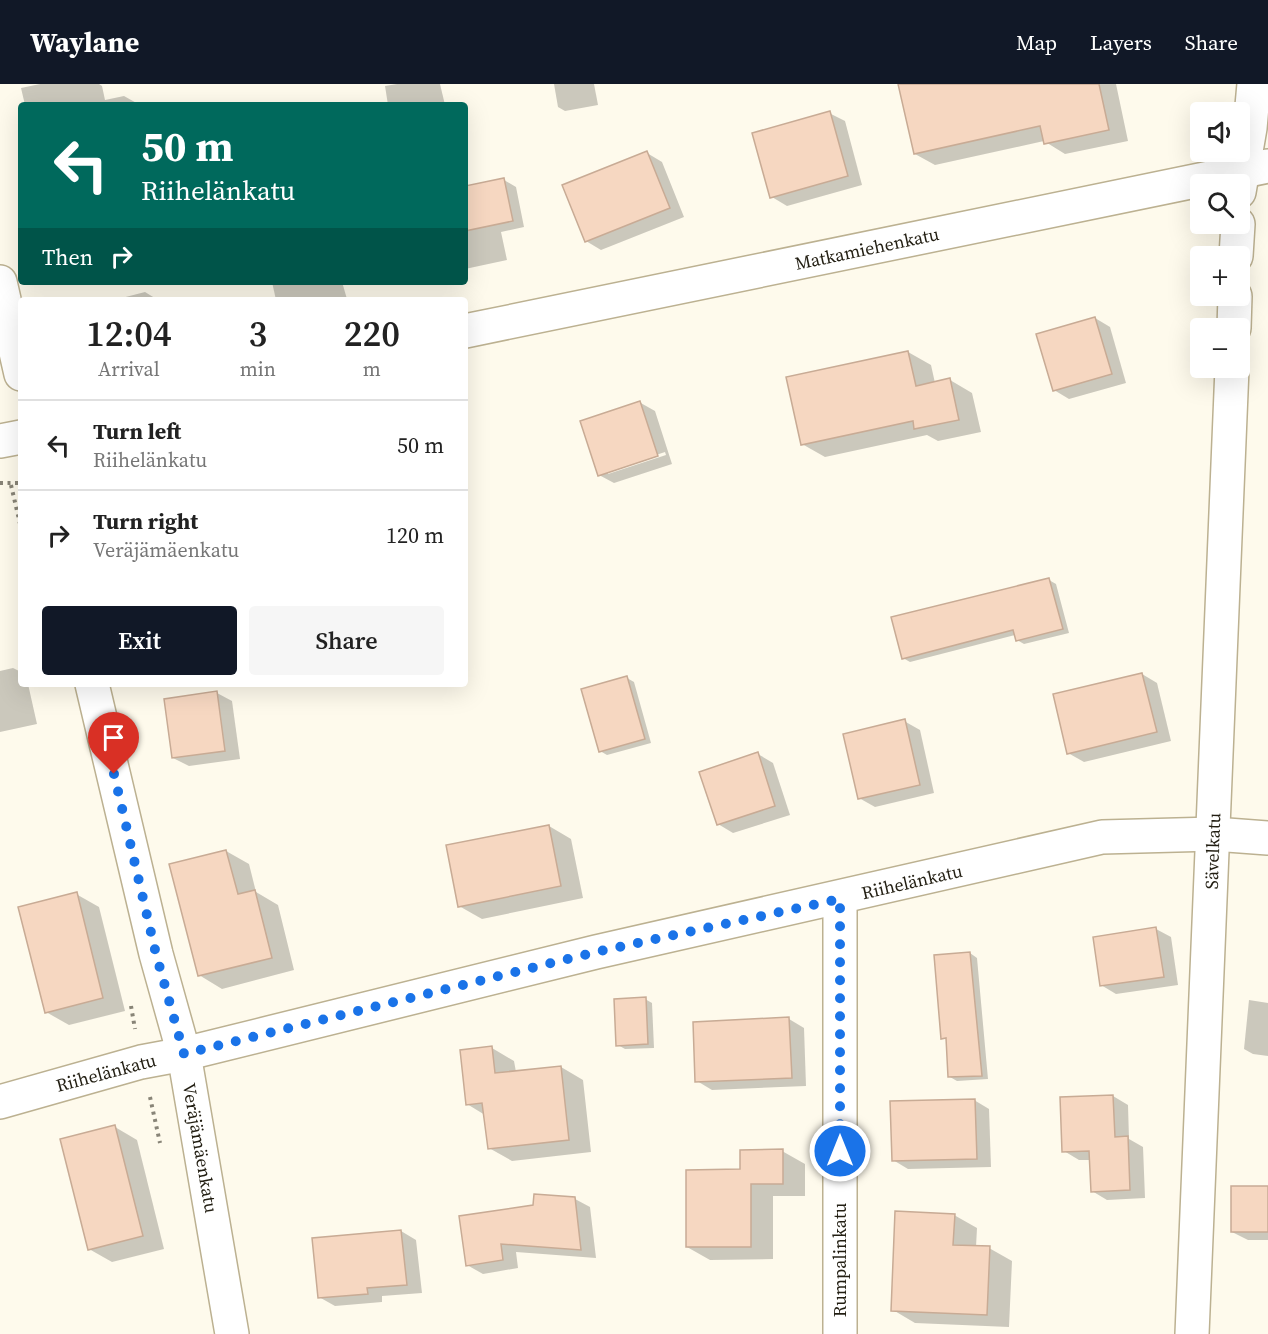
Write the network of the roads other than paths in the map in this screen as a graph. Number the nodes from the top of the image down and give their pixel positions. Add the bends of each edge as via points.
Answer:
1 (1254, 84) edge
2 (1250, 174) edge
3 (1190, 185) edge
4 (0, 282) edge
5 (468, 330) edge
6 (18, 361) edge
7 (1232, 378) edge
8 (18, 438) edge
9 (0, 441) edge
10 (93, 687) edge
11 (1214, 834) junction
12 (1268, 838) edge
13 (840, 899) junction
14 (184, 1054) junction
15 (0, 1102) edge
16 (232, 1334) edge
17 (840, 1334) edge
18 (1192, 1334) edge

1 - 2 street
3 - 5 street, Matkamiehenkatu
4 - 6 street
7 - 11 street, Sävelkatu
8 - 9 street
10 - 14 street, Veräjämäenkatu via 156,954
11 - 12 street, Riihelänkatu
11 - 13 street, Riihelänkatu via 1102,837
11 - 18 street, Sävelkatu
13 - 14 street, Riihelänkatu via 596,952
13 - 17 street, Rumpalinkatu
14 - 15 street, Riihelänkatu via 141,1062
14 - 16 street, Veräjämäenkatu

